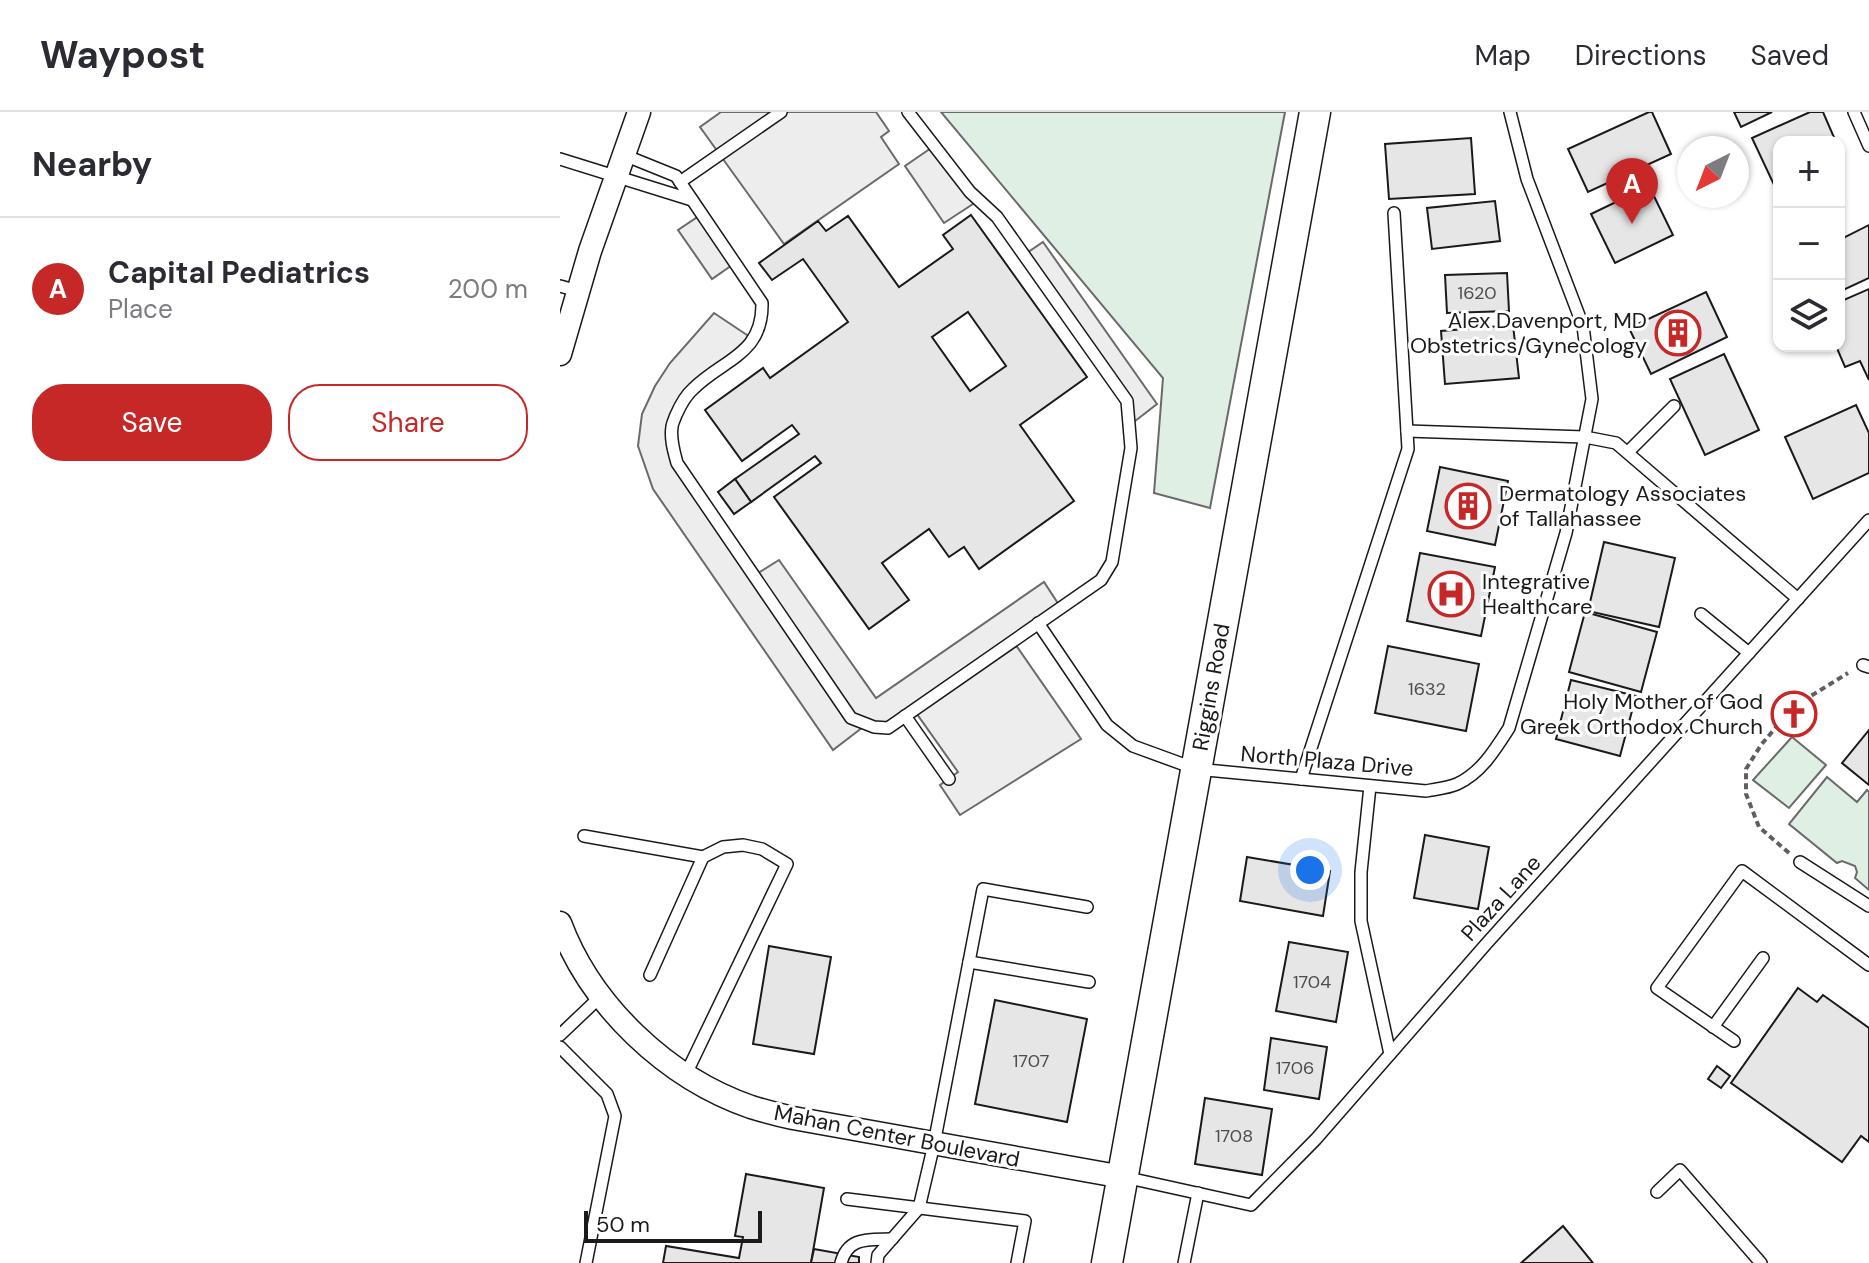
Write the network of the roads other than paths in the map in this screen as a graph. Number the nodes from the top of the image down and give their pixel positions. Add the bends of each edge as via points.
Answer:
1 (639, 112) edge
2 (781, 112) edge
3 (908, 112) edge
4 (1315, 112) edge
5 (1510, 112) edge
6 (1854, 112) edge
7 (1869, 146) edge
8 (624, 155) junction
9 (560, 159) edge
10 (616, 177) junction
11 (678, 179) junction
12 (692, 200) junction
13 (1394, 213) dead end
14 (569, 288) edge
15 (560, 354) edge
16 (1674, 406) dead end
17 (1407, 431) junction
18 (1585, 437) junction
19 (1628, 452) junction
20 (1869, 520) edge
21 (1798, 599) junction
22 (1701, 614) dead end
23 (1038, 623) junction
24 (1749, 653) junction
25 (905, 716) junction
26 (1196, 769) junction
27 (949, 779) dead end
28 (1301, 779) junction
29 (1370, 786) junction
30 (584, 836) dead end
31 (703, 857) junction
32 (1800, 862) road end
33 (1869, 906) edge
34 (1087, 907) dead end
35 (560, 923) edge
36 (1763, 958) dead end
37 (969, 962) junction
38 (1869, 965) edge
39 (650, 975) dead end
40 (1089, 982) dead end
41 (601, 996) junction
42 (1713, 1027) junction
43 (560, 1035) edge
44 (1734, 1041) dead end
45 (560, 1047) edge
46 (1390, 1054) junction
47 (686, 1074) junction
48 (934, 1144) junction
49 (1123, 1177) junction
50 (1657, 1192) dead end
51 (1198, 1193) junction
52 (847, 1199) dead end
53 (919, 1208) junction
54 (892, 1239) junction
55 (586, 1263) edge
56 (841, 1263) edge
57 (877, 1263) edge
58 (1017, 1263) edge
59 (1107, 1263) edge
60 (1184, 1263) edge
61 (1761, 1263) edge

1 - 8 street
2 - 11 lane
3 - 23 lane via 970,192 997,217 1127,401 1131,448 1112,562 1101,580
4 - 26 street, Riggins Road
5 - 18 lane, North Plaza Drive via 1527,179 1583,326 1592,399
6 - 7 lane
8 - 10 street
8 - 11 lane
9 - 10 lane
10 - 12 lane
10 - 14 street via 590,251
11 - 12 lane
12 - 25 lane via 762,303 763,316 747,349 681,403 672,425 677,463 851,718 888,728
13 - 17 lane
14 - 15 street
16 - 19 lane
17 - 18 lane
17 - 28 lane via 1408,449
18 - 19 lane via 1616,443
18 - 29 lane, North Plaza Drive via 1566,533 1509,728 1495,751 1455,785 1426,791
19 - 21 lane
20 - 21 lane, Plaza Lane
21 - 24 lane, Plaza Lane
22 - 24 lane
23 - 25 lane
23 - 26 lane, North Plaza Drive via 1107,725 1133,746
24 - 46 lane, Plaza Lane
25 - 27 lane
26 - 28 lane, North Plaza Drive
26 - 49 street, Riggins Road
28 - 29 lane, North Plaza Drive
29 - 46 lane via 1361,921
30 - 31 lane
31 - 39 lane
31 - 47 lane via 743,845 787,864
32 - 33 lane
34 - 37 lane via 983,889
35 - 41 street, Mahan Center Boulevard
36 - 42 lane
37 - 40 lane
37 - 48 lane
38 - 42 lane via 1742,871 1657,988
41 - 43 lane
41 - 47 street, Mahan Center Boulevard via 632,1031
42 - 44 lane
45 - 55 lane via 607,1094 615,1116
46 - 51 lane, Plaza Lane via 1251,1205
47 - 48 street, Mahan Center Boulevard via 750,1107
48 - 49 street, Mahan Center Boulevard
48 - 53 lane
49 - 51 lane, Plaza Lane
49 - 59 street, Riggins Road
50 - 61 lane via 1680,1170
51 - 60 lane
52 - 53 lane
53 - 54 lane
53 - 58 lane via 1025,1221
54 - 56 lane via 850,1245
54 - 57 lane

